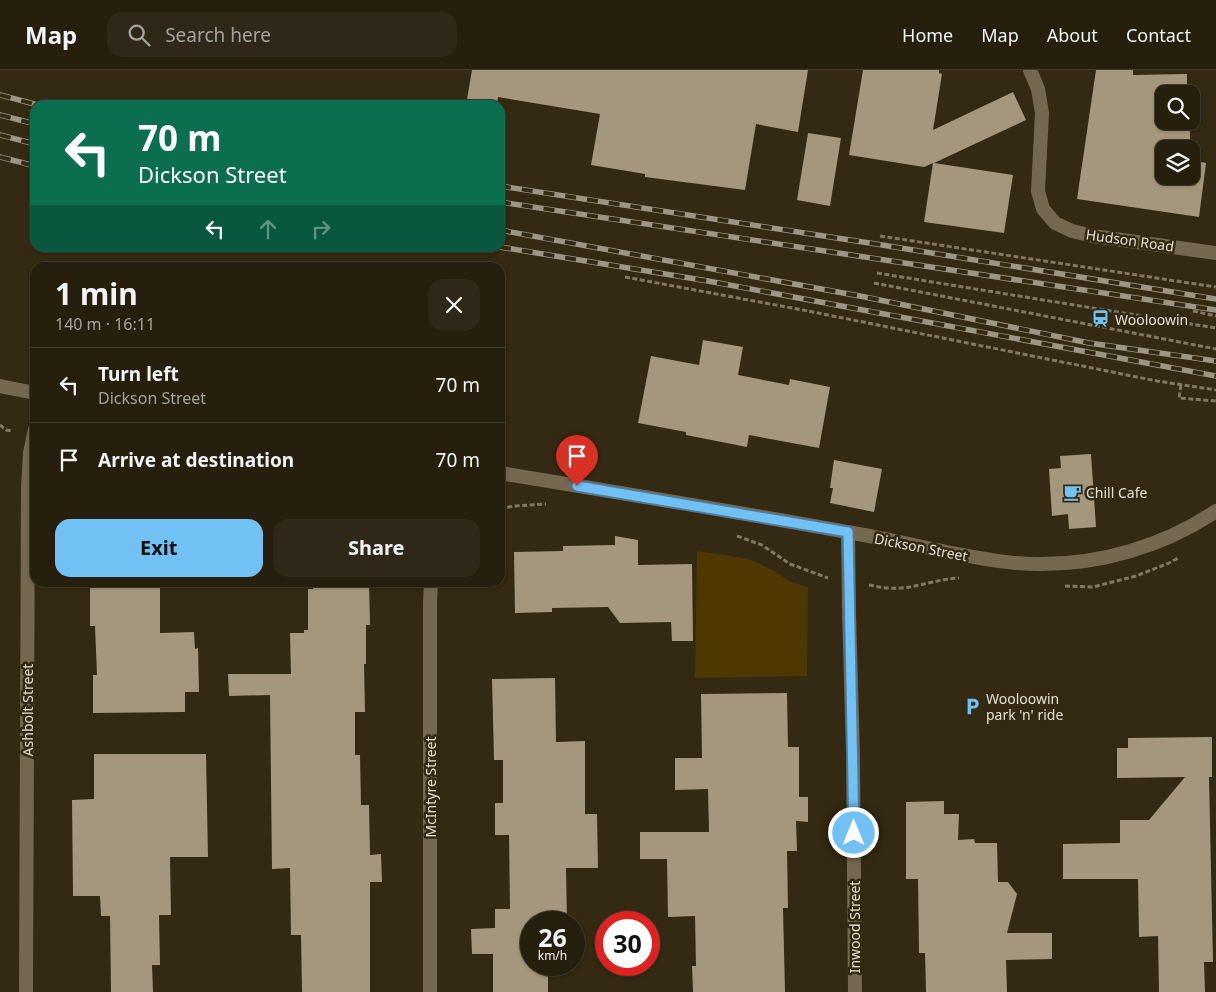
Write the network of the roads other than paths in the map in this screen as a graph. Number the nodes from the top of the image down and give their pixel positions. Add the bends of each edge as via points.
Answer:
1 (1030, 70) edge
2 (1216, 253) edge
3 (0, 386) edge
4 (30, 392) edge
5 (30, 453) edge
6 (505, 474) edge
7 (1216, 511) edge
8 (848, 532) junction
9 (431, 587) edge
10 (26, 992) edge
11 (430, 992) edge
12 (855, 992) edge

1 - 2 street, Hudson Road via 1038,89 1042,113 1038,191 1043,209 1055,223 1093,236
3 - 4 street
5 - 10 street, Ashbolt Street
6 - 8 street, Dickson Street
7 - 8 street, Dickson Street via 1167,539 1141,548 1101,559 1065,563 985,560
8 - 12 street, Inwood Street
9 - 11 street, McIntyre Street

